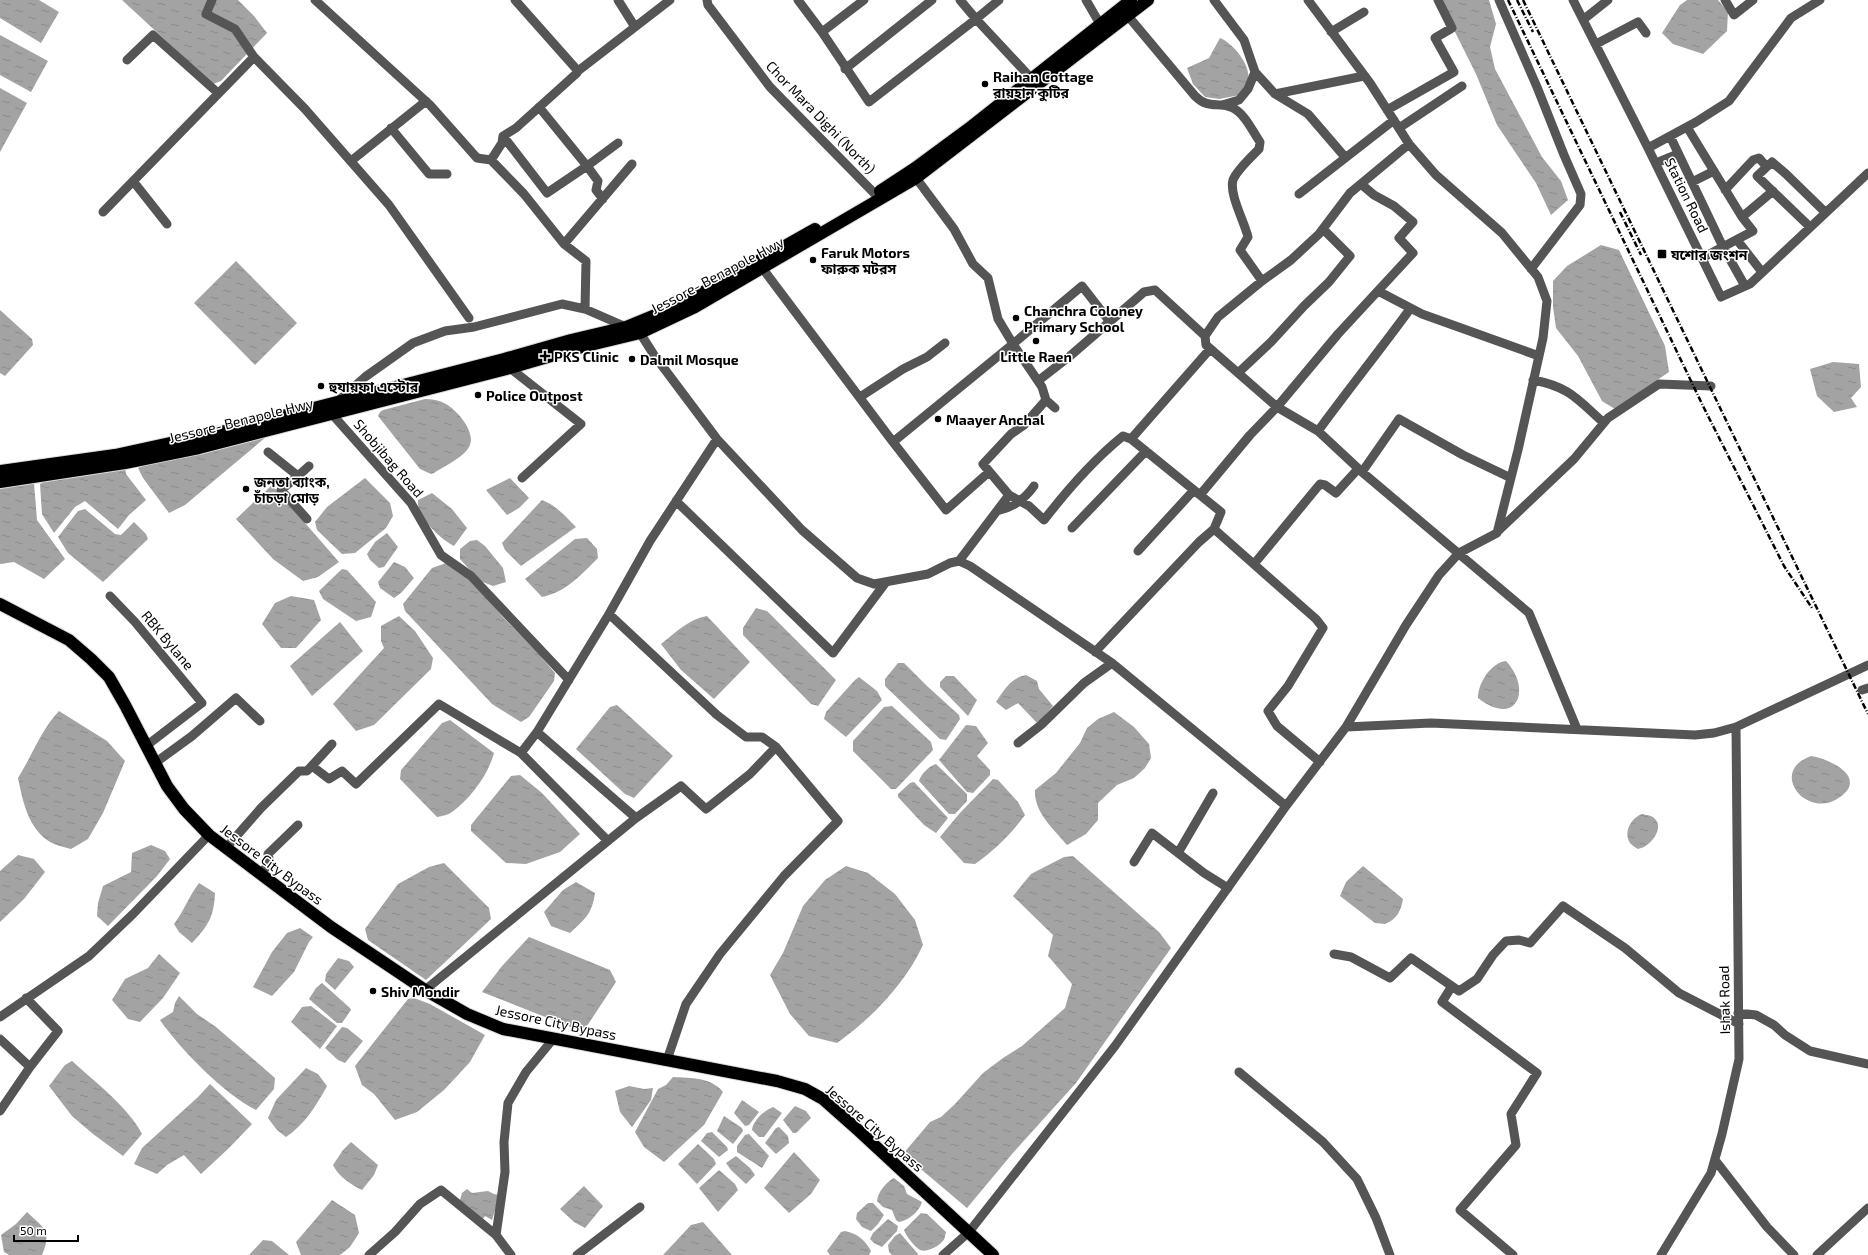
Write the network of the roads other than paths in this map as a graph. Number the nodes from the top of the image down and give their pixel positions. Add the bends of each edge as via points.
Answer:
1 (212, 0) edge
2 (315, 0) edge
3 (515, 0) edge
4 (670, 0) edge
5 (707, 0) edge
6 (798, 0) edge
7 (864, 0) edge
8 (932, 0) edge
9 (960, 0) edge
10 (999, 0) edge
11 (1086, 0) edge
12 (1131, 0) edge
13 (1148, 0) edge
14 (1214, 0) edge
15 (1308, 0) edge
16 (1438, 0) edge
17 (1498, 0) edge
18 (1573, 0) edge
19 (1608, 0) edge
20 (1725, 0) edge
21 (1753, 0) edge
22 (1820, 0) edge
23 (622, 1) edge
24 (1364, 12) dead end
25 (1128, 16) junction
26 (976, 19) junction
27 (1584, 19) junction
28 (1100, 24) junction
29 (635, 27) junction
30 (822, 32) junction
31 (1332, 32) junction
32 (1646, 33) dead end
33 (1596, 44) junction
34 (254, 57) junction
35 (127, 60) dead end
36 (846, 69) junction
37 (1255, 72) junction
38 (577, 73) dead end
39 (1364, 76) junction
40 (1031, 78) junction
41 (1462, 86) dead end
42 (218, 93) junction
43 (1275, 94) junction
44 (426, 101) junction
45 (1220, 106) junction
46 (539, 107) junction
47 (1387, 110) junction
48 (1396, 124) junction
49 (1687, 127) junction
50 (391, 128) junction
51 (503, 136) junction
52 (1670, 136) junction
53 (618, 143) dead end
54 (1409, 144) junction
55 (1648, 148) junction
56 (1678, 154) junction
57 (1345, 157) junction
58 (491, 160) junction
59 (351, 161) junction
60 (632, 164) dead end
61 (1656, 164) junction
62 (587, 166) junction
63 (1766, 166) junction
64 (1714, 171) junction
65 (1868, 173) edge
66 (447, 174) dead end
67 (916, 178) junction
68 (133, 181) junction
69 (1692, 182) junction
70 (1361, 184) junction
71 (1725, 190) junction
72 (1773, 191) junction
73 (875, 194) junction
74 (1298, 194) dead end
75 (603, 199) junction
76 (103, 212) dead end
77 (1825, 212) junction
78 (1742, 218) junction
79 (167, 224) dead end
80 (1810, 227) junction
81 (1322, 229) junction
82 (1737, 240) junction
83 (564, 244) junction
84 (1723, 247) junction
85 (1702, 258) junction
86 (763, 268) junction
87 (1531, 269) junction
88 (1762, 272) junction
89 (1262, 281) junction
90 (1745, 286) junction
91 (1378, 291) junction
92 (584, 309) junction
93 (1410, 309) junction
94 (469, 318) dead end
95 (1110, 322) junction
96 (626, 327) junction
97 (640, 333) junction
98 (1205, 336) junction
99 (945, 343) dead end
100 (1013, 344) junction
101 (1210, 349) junction
102 (1539, 356) junction
103 (510, 368) junction
104 (1238, 373) junction
105 (1038, 380) junction
106 (1533, 380) junction
107 (1711, 386) dead end
108 (860, 397) junction
109 (1046, 400) junction
110 (338, 402) junction
111 (1277, 407) junction
112 (1055, 408) dead end
113 (330, 413) junction
114 (1604, 423) junction
115 (1318, 431) junction
116 (717, 439) junction
117 (1131, 439) junction
118 (893, 442) junction
119 (1146, 451) junction
120 (268, 452) dead end
121 (309, 466) dead end
122 (1360, 470) junction
123 (0, 471) edge
124 (989, 472) junction
125 (298, 476) junction
126 (522, 478) dead end
127 (1511, 478) junction
128 (0, 482) edge
129 (1034, 486) dead end
130 (1197, 493) junction
131 (1009, 495) junction
132 (676, 501) junction
133 (997, 511) junction
134 (307, 519) dead end
135 (1072, 528) dead end
136 (1214, 529) junction
137 (1497, 533) junction
138 (1138, 551) dead end
139 (1459, 553) junction
140 (959, 561) junction
141 (1254, 564) junction
142 (886, 582) junction
143 (110, 596) dead end
144 (0, 604) edge
145 (609, 614) junction
146 (1095, 652) junction
147 (1112, 663) junction
148 (1868, 665) edge
149 (569, 680) junction
150 (202, 703) junction
151 (214, 717) junction
152 (260, 721) dead end
153 (1346, 727) junction
154 (1736, 727) junction
155 (1576, 729) junction
156 (537, 732) junction
157 (1018, 743) dead end
158 (332, 744) dead end
159 (146, 746) junction
160 (776, 747) junction
161 (521, 753) junction
162 (322, 755) junction
163 (1320, 762) junction
164 (155, 763) junction
165 (1213, 794) dead end
166 (1286, 806) junction
167 (636, 818) junction
168 (298, 825) dead end
169 (209, 835) junction
170 (608, 841) junction
171 (226, 848) junction
172 (1178, 853) junction
173 (1134, 862) dead end
174 (260, 874) junction
175 (1228, 888) junction
176 (1334, 954) dead end
177 (1452, 986) junction
178 (425, 990) junction
179 (26, 998) junction
180 (1738, 1013) junction
181 (0, 1017) edge
182 (1739, 1024) junction
183 (554, 1038) junction
184 (0, 1039) edge
185 (667, 1060) junction
186 (1868, 1064) edge
187 (30, 1067) junction
188 (1239, 1072) dead end
189 (0, 1112) edge
190 (1715, 1160) junction
191 (640, 1207) dead end
192 (1868, 1208) edge
193 (969, 1232) junction
194 (496, 1236) junction
195 (369, 1255) edge
196 (511, 1255) edge
197 (577, 1255) edge
198 (943, 1255) edge
199 (993, 1255) edge
200 (1390, 1255) edge
201 (1513, 1255) edge
202 (1661, 1255) edge
203 (1794, 1255) edge
204 (1817, 1255) edge

1 - 34 street via 206,14 235,29
2 - 44 street
3 - 29 street via 578,71
4 - 29 street
5 - 73 street, Chor Mara Dighi (North) via 708,5 770,87
6 - 30 street
7 - 30 street
8 - 36 street
9 - 26 street
10 - 26 street
11 - 28 street
12 - 28 highway, Jessore- Benapole Hwy
13 - 25 highway, Jessore- Benapole Hwy
14 - 37 street via 1244,40
15 - 31 street
16 - 47 street via 1452,28 1435,38 1454,72
17 - 87 street via 1581,194 1580,205
18 - 27 street, Station Road
19 - 27 street
20 - 21 street via 1734,15
22 - 49 street via 1792,18 1729,101
23 - 29 street
24 - 31 street
25 - 45 street via 1195,96 1203,103
25 - 67 highway, Jessore- Benapole Hwy
26 - 36 street via 869,102
26 - 40 street
27 - 33 street, Station Road
28 - 40 highway, Jessore- Benapole Hwy
30 - 36 street
31 - 39 street
32 - 33 street via 1638,22
33 - 55 street, Station Road
34 - 42 street
34 - 59 street
35 - 42 street via 153,35
37 - 43 street
37 - 45 street via 1248,89 1239,100
38 - 46 street
39 - 43 street
39 - 47 street
40 - 73 highway, Jessore- Benapole Hwy via 972,126
41 - 48 street
42 - 68 street
43 - 57 street via 1308,114
44 - 50 street
44 - 58 street via 477,158
45 - 89 street via 1233,108 1243,116 1260,142 1259,149 1233,180 1233,194 1245,222 1248,237 1240,250
46 - 51 street
46 - 62 street
47 - 48 street
48 - 54 street
48 - 57 street
49 - 52 street
49 - 64 street
50 - 59 street
50 - 66 street via 429,174
51 - 58 street via 502,143
51 - 62 street via 547,193
52 - 55 street
52 - 56 street
53 - 62 street
54 - 70 street
54 - 87 street via 1436,175 1502,234
55 - 61 street, Station Road
56 - 61 street
56 - 69 street
57 - 74 street
58 - 83 street via 524,194
59 - 94 street via 389,205
60 - 75 street
61 - 85 street, Station Road
62 - 75 street via 598,181 596,190
63 - 71 street via 1759,158 1753,160
63 - 72 street via 1757,176
63 - 77 street via 1772,162
64 - 69 street
64 - 71 street
65 - 77 street, Station Road
67 - 86 highway, Jessore- Benapole Hwy
67 - 100 street via 954,229 972,264 988,278 998,319
68 - 76 street
68 - 79 street
69 - 84 street
70 - 81 street via 1350,193
70 - 91 street via 1414,222 1399,238 1413,253
71 - 78 street
72 - 78 street
72 - 80 street
73 - 96 highway, Jessore- Benapole Hwy via 682,304
75 - 83 street
77 - 80 street, Station Road
78 - 82 street via 1753,231
80 - 88 street, Station Road
81 - 89 street via 1291,260
81 - 104 street via 1350,256 1329,282
82 - 84 street
82 - 88 street
83 - 92 street via 586,261
84 - 85 street
84 - 90 street
85 - 90 street, Station Road via 1721,297
86 - 97 highway, Jessore- Benapole Hwy via 695,307
86 - 108 street
87 - 102 street via 1538,277 1547,301
88 - 90 street, Station Road
89 - 98 street via 1218,317
91 - 93 street
91 - 111 street
92 - 96 street
92 - 110 street via 562,304 512,318 439,333 413,343 365,377
93 - 102 street
93 - 115 street
95 - 98 street via 1144,292 1154,290
95 - 100 street via 1082,286
95 - 105 street
96 - 97 street
96 - 110 highway, Jessore- Benapole Hwy
97 - 103 highway, Jessore- Benapole Hwy
97 - 116 street
98 - 101 street via 1206,345
99 - 108 street via 927,357
100 - 105 street
100 - 118 street
101 - 104 street
101 - 117 street
102 - 106 street
103 - 113 highway, Jessore- Benapole Hwy
103 - 126 street via 581,424
104 - 111 street
105 - 109 street
106 - 114 street via 1553,384 1573,394
106 - 127 street
107 - 114 street via 1659,384
108 - 118 street
109 - 112 street
109 - 124 street via 983,464
110 - 123 highway, Jessore- Benapole Hwy via 152,448
111 - 115 street
111 - 130 street
113 - 128 highway, Jessore- Benapole Hwy via 199,448 125,463
113 - 149 street, Shobjibag Road via 411,503 441,555 471,576
114 - 137 street via 1574,459
115 - 122 street
116 - 132 street
116 - 142 street via 802,530 857,578 874,584
117 - 119 street
117 - 131 street via 1123,436 1089,466 1073,482 1044,520 1029,506
118 - 124 street via 946,510
119 - 130 street
119 - 135 street
120 - 125 street
121 - 125 street
122 - 127 street via 1399,419 1463,455
122 - 139 street
122 - 141 street via 1336,493 1320,484
124 - 131 street
125 - 134 street via 281,490
127 - 137 street
129 - 133 street via 1028,495 1010,508
130 - 136 street via 1221,512
130 - 138 street
131 - 133 street
132 - 142 street via 833,653
132 - 145 street
133 - 140 street
136 - 141 street
136 - 146 street
137 - 139 street
139 - 153 street via 1439,575 1406,625
139 - 155 street via 1529,613
140 - 142 street via 928,574
140 - 146 street
141 - 163 street via 1324,628 1288,686 1268,711 1277,726
143 - 150 street, RBK Bylane via 135,622
144 - 159 highway, Jessore City Bypass via 69,640 91,659 109,677
145 - 149 street
145 - 160 street via 717,716 746,736 762,737
146 - 147 street
147 - 157 street via 1084,683 1041,725
147 - 166 street
148 - 154 street
149 - 156 street
150 - 151 street, RBK Bylane
150 - 159 street
151 - 152 street via 236,698
151 - 164 street
153 - 155 street via 1431,723
153 - 163 street
154 - 155 street via 1695,735
154 - 180 street, Ishak Road
156 - 161 street
156 - 167 street
158 - 162 street
159 - 164 highway, Jessore City Bypass
160 - 167 street via 750,774 706,809 681,786
160 - 185 street via 838,821 784,876 720,954 686,1004
161 - 162 street via 439,704 356,784 342,771 328,779 312,766
161 - 170 street
162 - 171 street via 307,771 299,771 261,808
163 - 166 street
164 - 169 highway, Jessore City Bypass via 167,786 184,809
165 - 172 street
166 - 175 street
167 - 170 street
168 - 174 street via 268,854 270,863
169 - 171 highway, Jessore City Bypass
169 - 179 street via 89,956
170 - 178 street
171 - 174 highway, Jessore City Bypass
172 - 173 street via 1152,833
172 - 175 street
174 - 178 highway, Jessore City Bypass via 350,940
175 - 193 street via 1115,1046
176 - 177 street via 1351,958 1390,978 1411,958
177 - 182 street via 1459,991 1477,979 1506,941 1519,940 1530,943 1563,906 1625,948 1679,994
177 - 201 street via 1442,1002 1537,1073 1511,1114 1516,1145 1460,1210
178 - 183 highway, Jessore City Bypass via 488,1024 514,1032
179 - 181 street
179 - 187 street via 58,1031
180 - 182 street, Ishak Road
180 - 186 street via 1756,1015 1810,1051
182 - 190 street, Ishak Road via 1739,1059
183 - 185 highway, Jessore City Bypass
183 - 194 street via 526,1072 508,1103 504,1142 505,1172
184 - 187 street
185 - 193 highway, Jessore City Bypass via 777,1081 805,1089 823,1100 858,1130
187 - 189 street
188 - 200 street via 1323,1142 1357,1179
190 - 202 street, Ishak Road via 1711,1173
190 - 203 street via 1767,1227
191 - 197 street
192 - 204 street
193 - 198 street
193 - 199 highway, Jessore City Bypass
194 - 195 street via 441,1190 420,1204 395,1232
194 - 196 street

